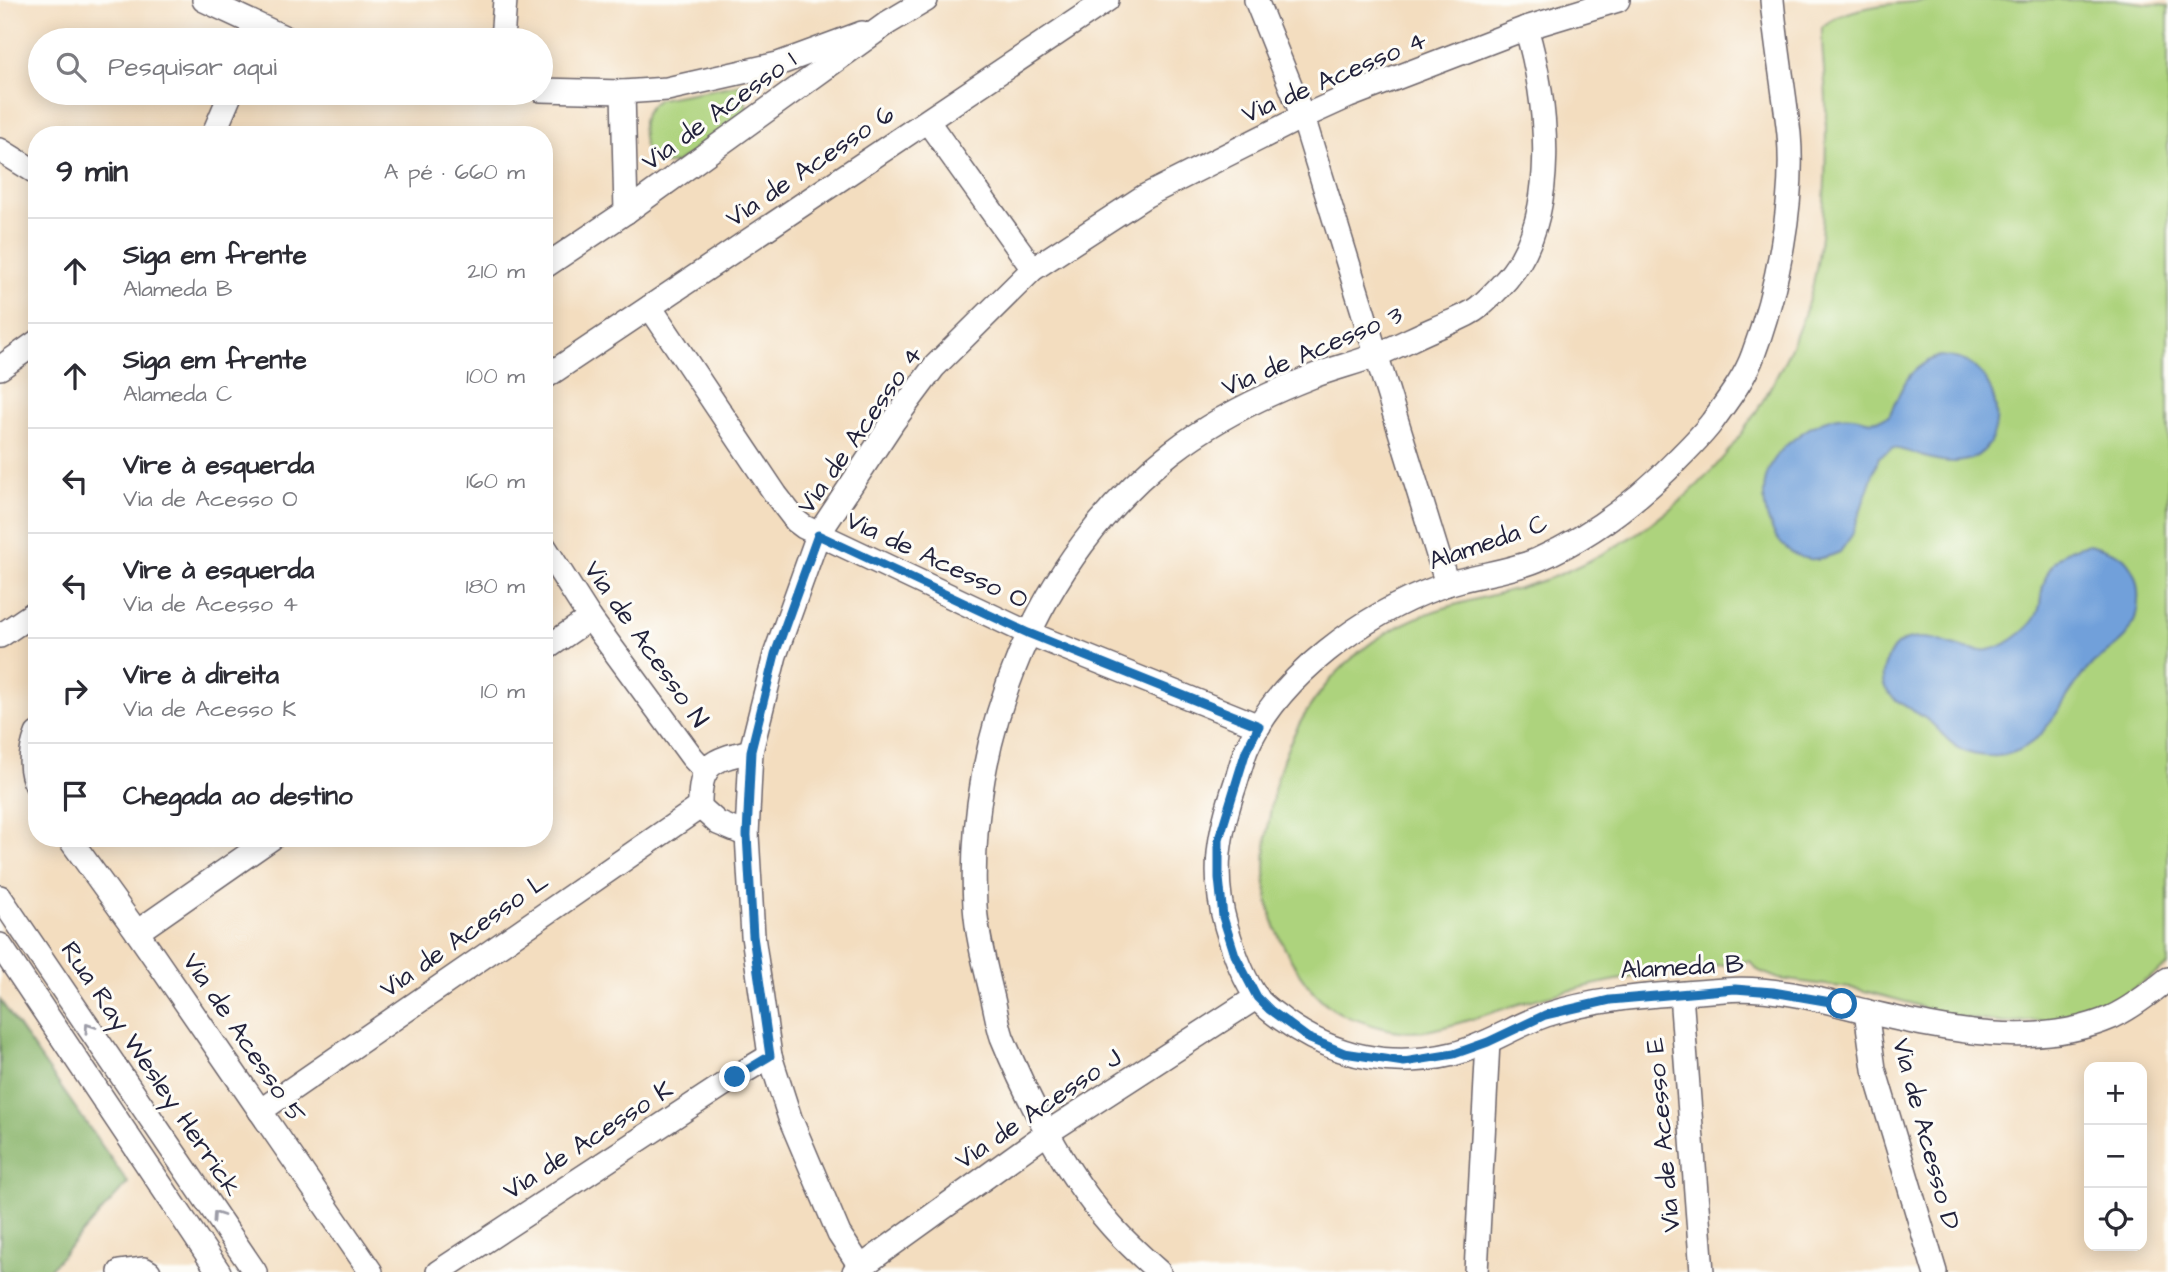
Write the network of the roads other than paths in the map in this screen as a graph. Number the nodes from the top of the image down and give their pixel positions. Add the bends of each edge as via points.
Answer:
1 (204, 0) edge
2 (505, 0) edge
3 (926, 0) edge
4 (1107, 0) edge
5 (1256, 0) edge
6 (1618, 0) edge
7 (1772, 0) edge
8 (889, 22) junction
9 (248, 28) edge
10 (503, 28) edge
11 (1526, 28) junction
12 (553, 90) edge
13 (623, 92) junction
14 (227, 105) edge
15 (1303, 117) junction
16 (929, 122) junction
17 (218, 126) edge
18 (0, 150) edge
19 (28, 167) edge
20 (626, 212) junction
21 (553, 261) edge
22 (1033, 269) junction
23 (650, 307) junction
24 (28, 348) edge
25 (1376, 355) junction
26 (0, 368) edge
27 (553, 373) edge
28 (818, 535) junction
29 (553, 559) edge
30 (1447, 584) junction
31 (28, 617) edge
32 (590, 618) junction
33 (1028, 633) junction
34 (0, 636) edge
35 (553, 644) edge
36 (1259, 726) junction
37 (751, 751) junction
38 (706, 772) junction
39 (700, 807) junction
40 (747, 835) junction
41 (76, 847) edge
42 (259, 847) edge
43 (0, 897) edge
44 (137, 932) junction
45 (0, 945) edge
46 (2166, 981) edge
47 (1681, 994) junction
48 (1257, 997) junction
49 (1866, 1011) junction
50 (1488, 1042) junction
51 (770, 1056) junction
52 (260, 1111) junction
53 (1047, 1133) junction
54 (147, 1271) edge
55 (860, 1271) edge
56 (120, 1272) edge
57 (219, 1272) edge
58 (255, 1272) edge
59 (371, 1272) edge
60 (438, 1272) edge
61 (1159, 1272) edge
62 (1476, 1272) edge
63 (1702, 1272) edge
64 (1935, 1272) edge

1 - 9 street
2 - 10 street
3 - 8 street, Via de Acesso 1
4 - 16 street, Via de Acesso 6
5 - 15 street
6 - 11 street, Via de Acesso 4
7 - 30 street, Alameda C via 1789,139 1789,206 1752,360 1709,427 1660,478 1608,521 1531,562
8 - 13 street via 778,64 667,89
8 - 20 street, Via de Acesso 1
11 - 15 street, Via de Acesso 4
11 - 25 street, Via de Acesso 3 via 1534,55 1546,150 1542,200 1529,242 1509,276 1476,310
12 - 13 street
13 - 20 street
14 - 17 street
15 - 22 street, Via de Acesso 4 via 1144,196
15 - 25 street
16 - 22 street
16 - 23 street, Via de Acesso 6
18 - 19 street
20 - 21 street, Via de Acesso 1
22 - 28 street, Via de Acesso 4 via 934,368
23 - 27 street, Via de Acesso 6
23 - 28 street, Via de Acesso O via 776,495 796,521
24 - 26 street
25 - 30 street
25 - 33 street, Via de Acesso 3 via 1311,377 1237,411 1173,451 1117,503 1077,553
28 - 33 street, Via de Acesso O
28 - 37 street, Via de Acesso 4 via 775,654
29 - 32 street, Via de Acesso N
30 - 36 street, Alameda C via 1380,613 1318,657
31 - 34 street
32 - 35 street
32 - 38 street, Via de Acesso N
33 - 36 street, Via de Acesso O
33 - 53 street, Via de Acesso 3 via 983,771 975,907 1001,1034
36 - 48 street, Alameda C via 1246,751 1219,839 1223,917 1235,955
37 - 38 street via 718,759
37 - 40 street, Via de Acesso 4
38 - 39 street
39 - 40 street via 718,823
39 - 52 street, Via de Acesso L
40 - 51 street, Via de Acesso 4 via 753,936
41 - 44 street, Via de Acesso 5
42 - 44 street
58 -> 43 street, Rua Ray Wesley Herrick
44 - 52 street, Via de Acesso 5
45 - 57 street
46 - 49 street, Alameda B via 2113,1016 2043,1034 1985,1034
47 - 49 street, Alameda B via 1735,989 1773,992
47 - 50 street, Alameda B via 1610,1000 1545,1015
47 - 63 street, Via de Acesso E
48 - 50 street, Alameda B via 1308,1038 1344,1053 1404,1062 1454,1054
48 - 53 street, Via de Acesso J
49 - 64 street, Via de Acesso D via 1874,1069
50 - 62 street
51 - 55 street, Via de Acesso 4 via 813,1174
51 - 60 street, Via de Acesso K
52 - 59 street, Via de Acesso 5
53 - 55 street, Via de Acesso J
53 - 61 street, Via de Acesso 3 via 1106,1221
54 - 56 street

